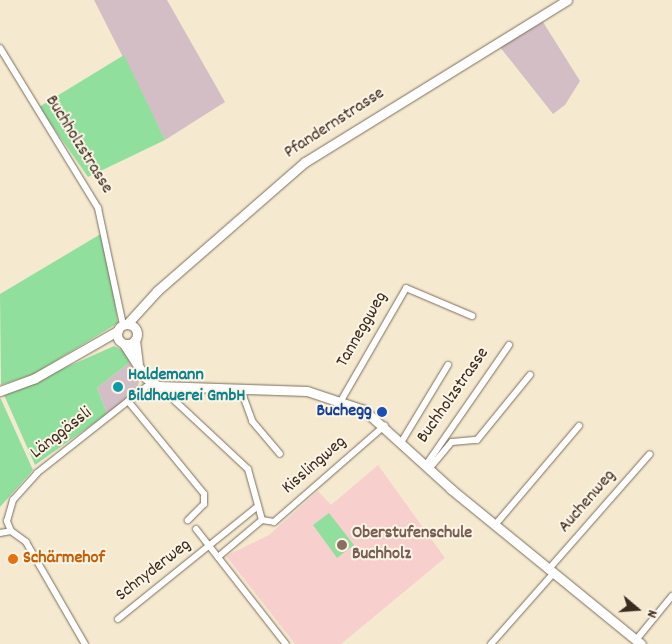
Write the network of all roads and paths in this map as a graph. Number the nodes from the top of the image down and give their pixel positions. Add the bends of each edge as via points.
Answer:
1 (567, 0) edge
2 (0, 48) edge
3 (143, 306) junction
4 (472, 316) dead end
5 (122, 326) junction
6 (136, 330) junction
7 (135, 340) junction
8 (98, 343) junction
9 (122, 343) junction
10 (509, 345) dead end
11 (138, 363) junction
12 (448, 365) dead end
13 (530, 375) dead end
14 (151, 383) junction
15 (172, 388) junction
16 (0, 390) edge
17 (241, 390) junction
18 (342, 399) junction
19 (128, 401) junction
20 (386, 425) junction
21 (579, 426) dead end
22 (402, 440) junction
23 (280, 454) dead end
24 (650, 454) dead end
25 (428, 467) junction
26 (258, 506) junction
27 (188, 520) dead end
28 (262, 520) junction
29 (3, 522) edge
30 (495, 525) junction
31 (196, 529) dead end
32 (11, 531) junction
33 (0, 533) edge
34 (209, 546) junction
35 (218, 557) junction
36 (551, 572) junction
37 (672, 596) edge
38 (118, 619) dead end
39 (638, 642) edge
40 (85, 644) edge
41 (286, 644) edge
42 (491, 644) edge

1 - 3 main road, Pfandernstrasse via 305,162
2 - 5 street, Buchholzstrasse via 98,208
3 - 5 main road, Pfandernstrasse
3 - 6 main road
4 - 18 street, Tanneggweg via 406,288
5 - 6 main road
5 - 8 main road, Pfandernstrasse
5 - 9 main road
6 - 7 main road
7 - 9 main road
7 - 11 main road
8 - 9 main road
8 - 16 main road, Pfandernstrasse via 30,380
9 - 11 main road
10 - 25 street, Buchholzstrasse
11 - 14 main road
12 - 22 street, Buchholzstrasse
13 - 25 street via 477,440 452,442
14 - 15 main road, Buchholzstrasse
14 - 19 street, Länggässli
15 - 17 main road, Buchholzstrasse
15 - 26 street via 175,401 248,469
17 - 18 main road, Buchholzstrasse via 307,391
17 - 23 street via 252,421
18 - 20 main road, Buchholzstrasse
19 - 27 street via 204,494 204,504
19 - 29 street, Länggässli via 37,472 14,500
20 - 22 main road, Buchholzstrasse
20 - 28 street, Kisslingweg via 274,522
21 - 30 street
22 - 25 main road, Buchholzstrasse
24 - 36 street, Auchenweg
25 - 30 main road, Buchholzstrasse
26 - 28 street
26 - 34 street, Schnyderweg
28 - 35 street
29 - 32 street
30 - 36 main road, Buchholzstrasse
31 - 34 street, Schnyderweg
32 - 33 street
32 - 40 street via 26,542
34 - 35 street
34 - 38 street, Schnyderweg
35 - 41 street
36 - 39 main road, Buchholzstrasse
36 - 42 street, Auchenweg
37 - 39 street

